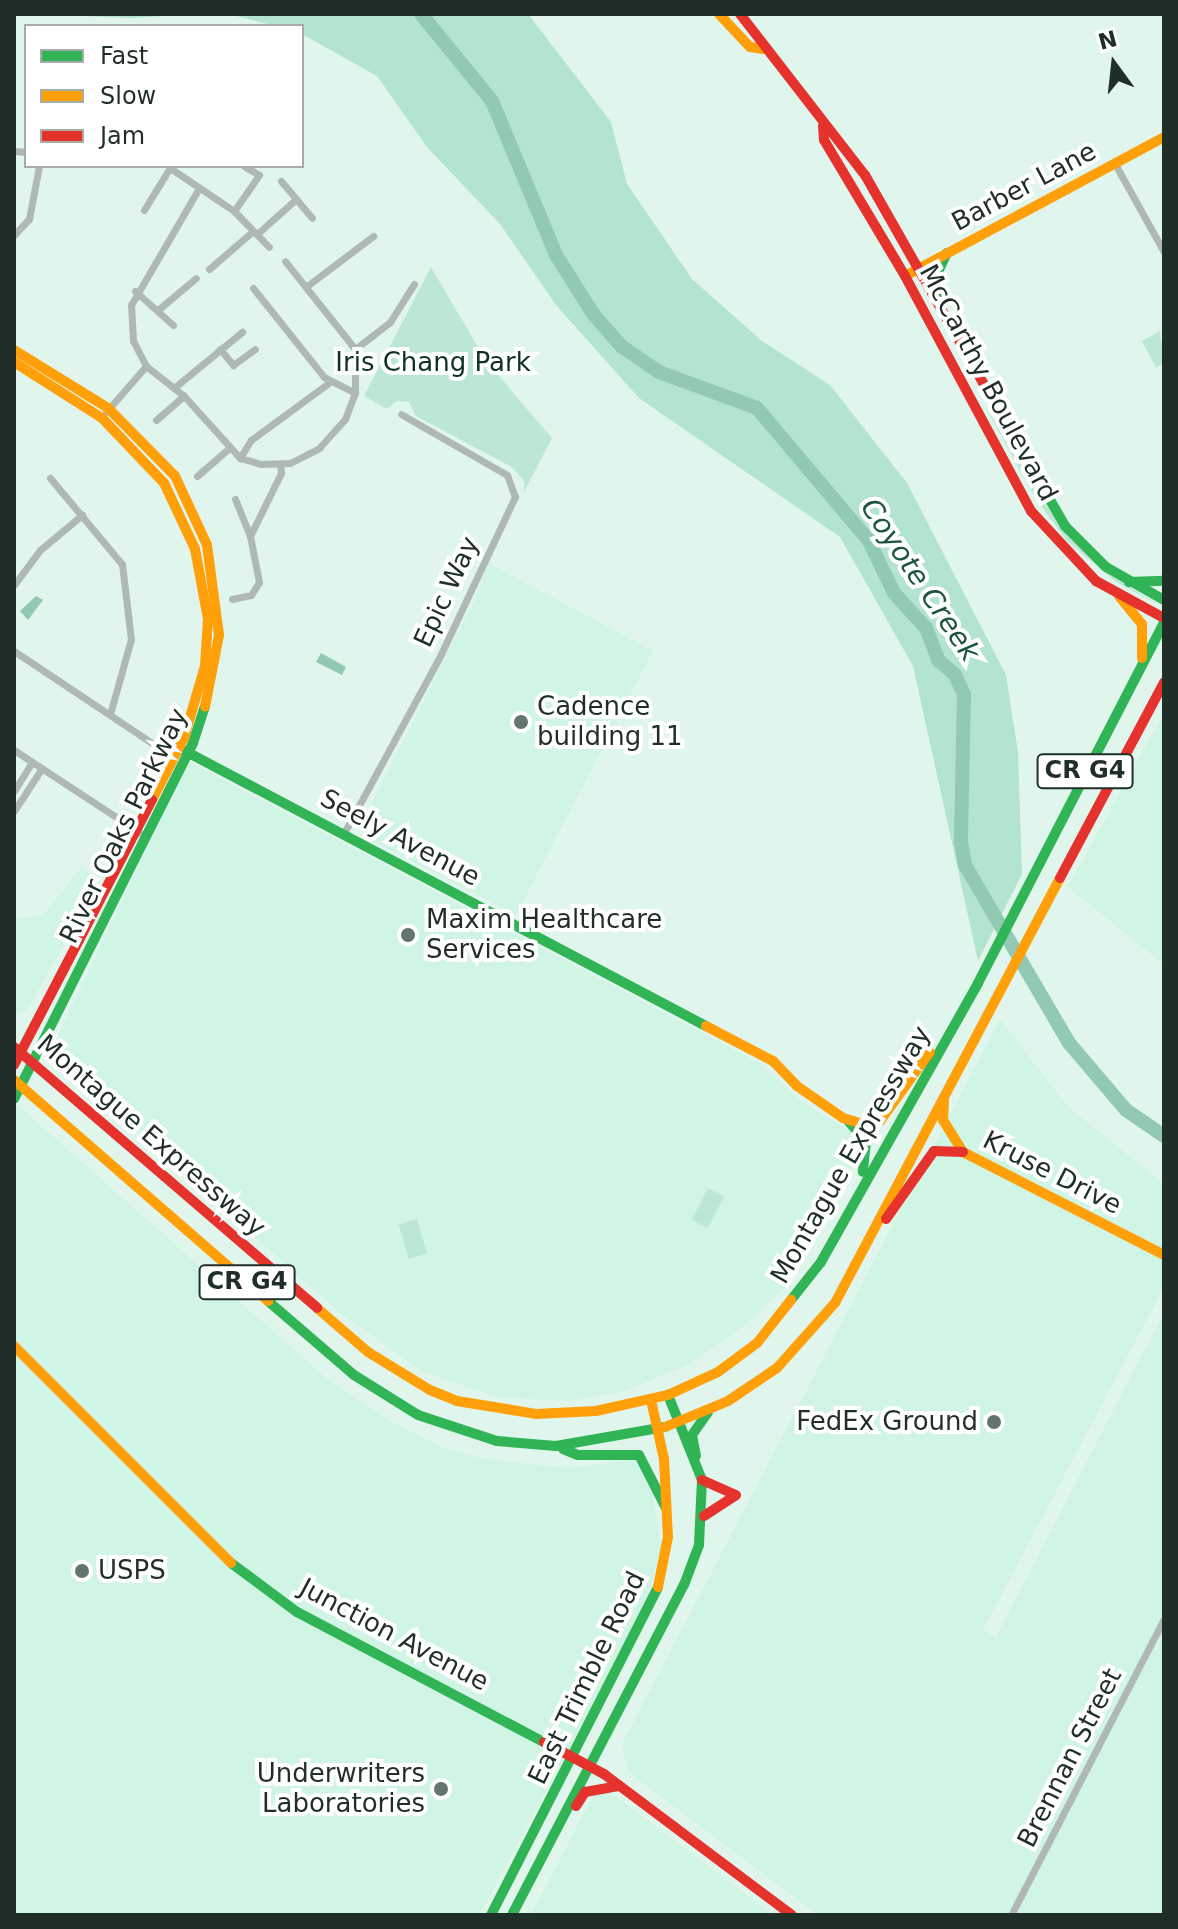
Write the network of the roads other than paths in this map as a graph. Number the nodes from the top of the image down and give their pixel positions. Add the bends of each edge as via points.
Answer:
1 (719, 14) edge
2 (740, 14) edge
3 (763, 49) junction
4 (823, 126) junction
5 (1164, 137) edge
6 (1115, 164) junction
7 (39, 168) edge
8 (169, 168) edge
9 (171, 168) edge
10 (247, 168) edge
11 (281, 181) dead end
12 (199, 188) junction
13 (296, 199) junction
14 (144, 210) dead end
15 (234, 211) junction
16 (312, 218) dead end
17 (255, 232) junction
18 (14, 235) edge
19 (373, 236) dead end
20 (269, 247) dead end
21 (1164, 252) edge
22 (947, 253) junction
23 (285, 261) dead end
24 (921, 267) junction
25 (209, 269) dead end
26 (905, 276) junction
27 (196, 278) dead end
28 (414, 284) dead end
29 (307, 286) junction
30 (253, 288) dead end
31 (135, 291) junction
32 (943, 308) junction
33 (159, 309) junction
34 (173, 325) dead end
35 (242, 332) dead end
36 (220, 349) junction
37 (255, 349) dead end
38 (355, 349) junction
39 (14, 350) edge
40 (14, 362) edge
41 (146, 366) junction
42 (330, 382) junction
43 (175, 387) junction
44 (355, 393) junction
45 (184, 396) junction
46 (105, 413) junction
47 (401, 414) dead end
48 (156, 420) dead end
49 (228, 449) junction
50 (240, 458) junction
51 (280, 464) junction
52 (197, 476) dead end
53 (50, 478) dead end
54 (235, 499) dead end
55 (82, 515) junction
56 (250, 536) junction
57 (1164, 581) edge
58 (1129, 582) junction
59 (14, 585) edge
60 (1119, 596) junction
61 (232, 599) dead end
62 (1164, 600) edge
63 (1164, 620) edge
64 (14, 651) edge
65 (1142, 665) junction
66 (1164, 682) edge
67 (110, 714) junction
68 (152, 743) dead end
69 (14, 750) edge
70 (184, 750) junction
71 (32, 762) junction
72 (42, 768) junction
73 (14, 791) edge
74 (14, 811) edge
75 (344, 833) junction
76 (141, 834) junction
77 (101, 903) junction
78 (81, 963) junction
79 (943, 1039) junction
80 (17, 1050) edge
81 (33, 1064) junction
82 (14, 1065) edge
83 (18, 1083) edge
84 (945, 1093) junction
85 (14, 1099) edge
86 (843, 1118) junction
87 (963, 1152) junction
88 (861, 1184) junction
89 (876, 1230) junction
90 (1164, 1255) edge
91 (14, 1346) edge
92 (668, 1395) junction
93 (651, 1400) junction
94 (709, 1411) junction
95 (678, 1425) junction
96 (660, 1431) junction
97 (556, 1446) junction
98 (697, 1461) junction
99 (702, 1480) junction
100 (666, 1508) junction
101 (704, 1516) junction
102 (1164, 1619) edge
103 (573, 1756) junction
104 (589, 1766) junction
105 (619, 1786) junction
106 (544, 1853) junction
107 (491, 1915) edge
108 (512, 1915) edge
109 (792, 1915) edge
110 (1011, 1915) edge

1 - 3 main road, McCarthy Boulevard via 750,47
2 - 3 main road, McCarthy Boulevard via 761,37
3 - 4 main road, McCarthy Boulevard
4 - 24 main road, McCarthy Boulevard via 837,132
4 - 26 main road, McCarthy Boulevard via 824,140
5 - 6 main road, Barber Lane
6 - 21 street
6 - 22 main road, Barber Lane
7 - 18 street via 29,219
8 - 14 street
9 - 12 street
10 - 15 street via 259,175
11 - 13 street
12 - 15 street
12 - 31 street
13 - 16 street
13 - 17 street
15 - 17 street
17 - 20 street
17 - 25 street
19 - 29 street
22 - 24 main road, Barber Lane
22 - 32 main road via 938,272
23 - 29 street
24 - 26 main road, Barber Lane
24 - 32 main road, McCarthy Boulevard
26 - 60 main road, McCarthy Boulevard via 1031,511 1068,556
27 - 33 street
28 - 38 street via 390,322
29 - 38 street
30 - 42 street
31 - 33 street
31 - 41 street via 130,326
32 - 58 main road, McCarthy Boulevard via 1047,501 1080,543
33 - 34 street
35 - 36 street
36 - 37 street via 233,365
36 - 43 street
38 - 44 street
39 - 46 main road, River Oaks Parkway
40 - 46 main road, River Oaks Parkway
41 - 43 street
41 - 46 street
42 - 44 street
42 - 50 street via 251,440
43 - 45 street
44 - 51 street via 330,438 305,456
45 - 48 street
45 - 49 street
46 - 70 main road, River Oaks Parkway via 164,483 186,523 202,576 205,666
47 - 75 street, Epic Way via 507,475 515,497 441,654
49 - 50 street
49 - 52 street
50 - 51 street
51 - 56 street via 281,473
53 - 55 street
54 - 56 street
55 - 59 street via 40,550
55 - 67 street via 122,564 131,639
56 - 61 street via 258,589
57 - 58 main road
58 - 62 main road, McCarthy Boulevard
60 - 63 main road, McCarthy Boulevard
60 - 65 main road via 1142,624
63 - 65 main road, Montague Expressway / CR G4
64 - 67 street
65 - 79 main road, Montague Expressway / CR G4 via 982,977
66 - 84 main road, Montague Expressway / CR G4
67 - 68 street
69 - 71 street
70 - 75 main road, Seely Avenue
70 - 76 main road, River Oaks Parkway
71 - 72 street
71 - 73 street
72 - 74 street
72 - 76 street
75 - 86 main road, Seely Avenue via 773,1061 797,1086
76 - 77 main road, River Oaks Parkway
76 - 78 main road, River Oaks Parkway
77 - 78 main road
77 - 80 main road, River Oaks Parkway
78 - 81 main road, River Oaks Parkway
79 - 86 main road via 880,1121 866,1125
79 - 88 main road, Montague Expressway / CR G4
80 - 81 main road, Montague Expressway / CR G4
80 - 82 main road, River Oaks Parkway
81 - 83 main road, River Oaks Parkway
81 - 93 main road, Montague Expressway / CR G4 via 368,1352 430,1390 457,1401 536,1414
83 - 85 main road, River Oaks Parkway
83 - 97 main road, Montague Expressway / CR G4 via 379,1393 445,1426 497,1441
84 - 87 main road via 943,1120
84 - 89 main road, Montague Expressway / CR G4
86 - 88 main road via 866,1141
87 - 89 main road via 934,1151 925,1159 903,1199
87 - 90 main road, Kruse Drive
88 - 92 main road, Montague Expressway / CR G4 via 821,1262 780,1318 727,1366
89 - 94 main road, Montague Expressway / CR G4 via 835,1303 802,1346 759,1382
91 - 103 main road, Junction Avenue via 235,1567 297,1612
92 - 93 main road, Montague Expressway / CR G4
92 - 95 main road, East Trimble Road
93 - 96 main road, East Trimble Road
94 - 95 main road, Montague Expressway / CR G4
94 - 98 main road, East Trimble Road via 692,1435
95 - 96 main road, Montague Expressway / CR G4
95 - 98 main road, East Trimble Road
96 - 97 main road, Montague Expressway / CR G4
96 - 100 main road, East Trimble Road
97 - 100 main road via 578,1455 639,1455
98 - 99 main road, East Trimble Road
99 - 101 main road, East Trimble Road
99 - 101 main road via 736,1495
100 - 103 main road, East Trimble Road via 666,1562 658,1592
101 - 104 main road, East Trimble Road via 684,1585
102 - 110 street, Brennan Street
103 - 104 main road, Junction Avenue
103 - 107 main road, East Trimble Road
104 - 105 main road, Junction Avenue
104 - 106 main road, East Trimble Road
105 - 106 main road via 585,1792
105 - 109 main road, Junction Avenue
106 - 108 main road, East Trimble Road

